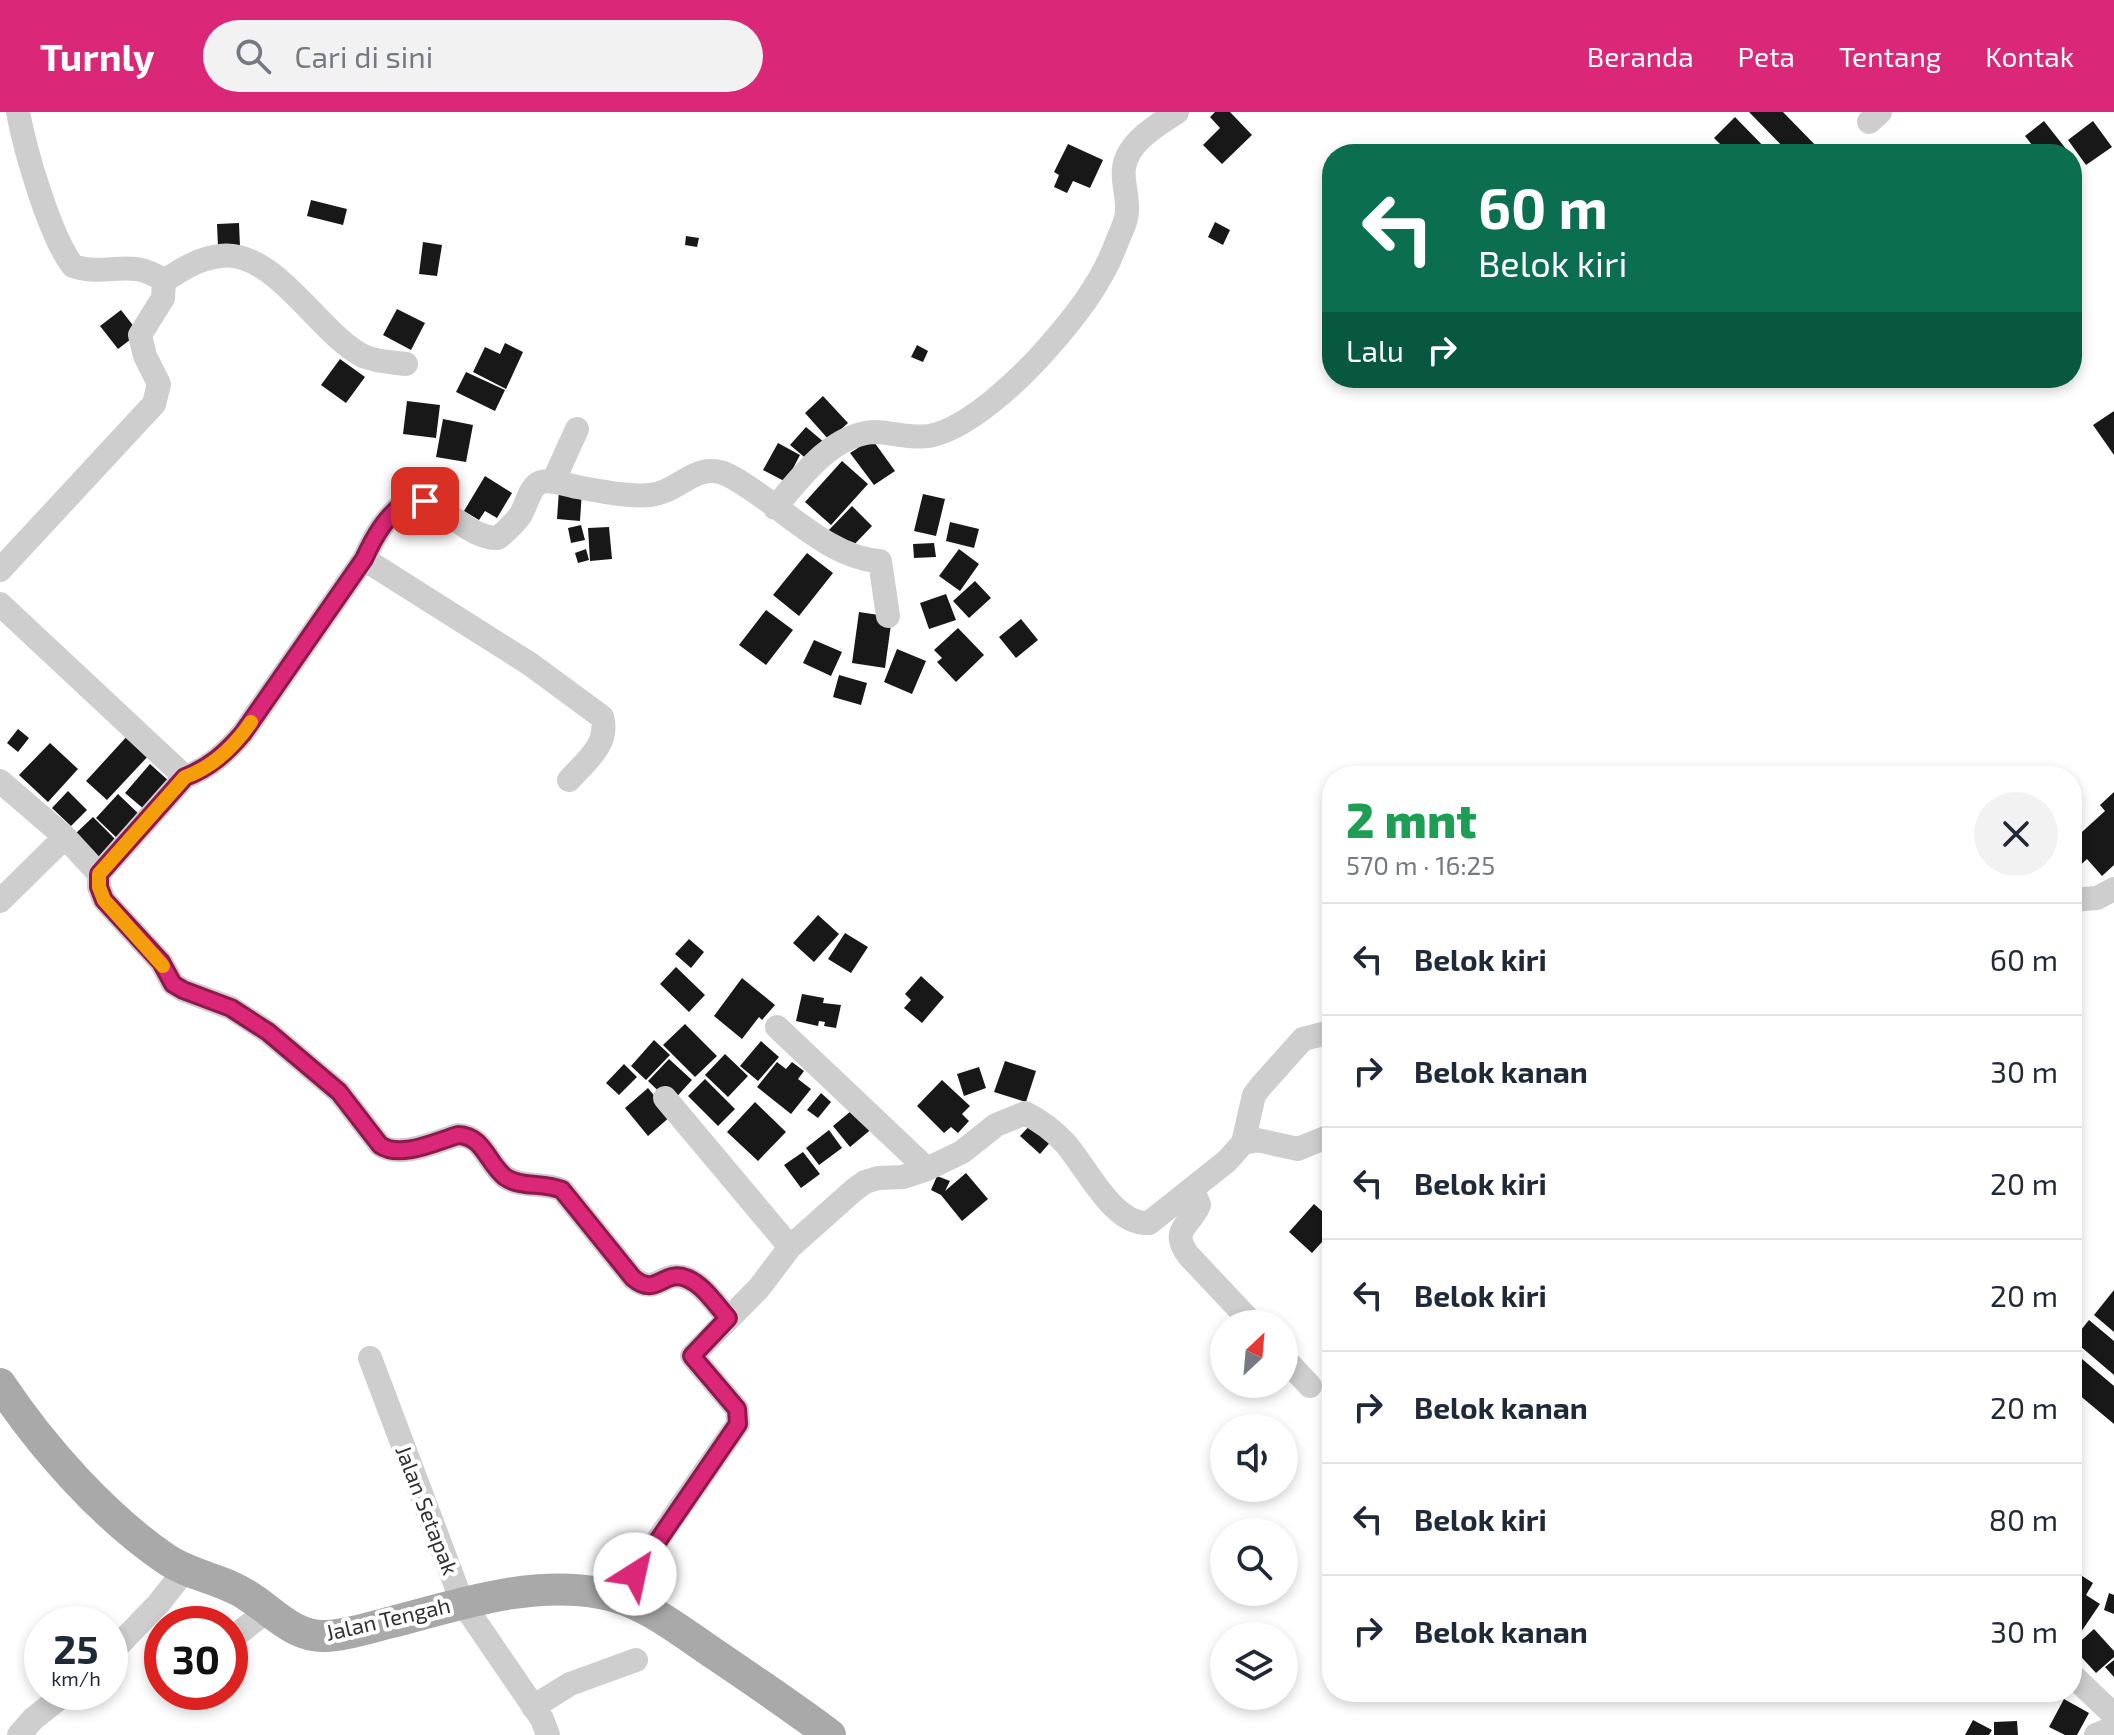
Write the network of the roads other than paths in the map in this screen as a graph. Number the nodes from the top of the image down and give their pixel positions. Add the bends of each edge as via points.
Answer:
1 (18, 112) edge
2 (1177, 112) edge
3 (164, 281) junction
4 (406, 364) dead end
5 (577, 429) dead end
6 (553, 482) junction
7 (775, 508) junction
8 (364, 559) junction
9 (0, 570) edge
10 (0, 604) edge
11 (888, 616) dead end
12 (185, 777) junction
13 (569, 780) dead end
14 (0, 781) edge
15 (65, 837) junction
16 (99, 874) junction
17 (2114, 889) edge
18 (2082, 899) edge
19 (0, 901) edge
20 (777, 1027) dead end
21 (1322, 1034) edge
22 (665, 1098) dead end
23 (1322, 1139) edge
24 (1243, 1143) junction
25 (927, 1169) junction
26 (1193, 1189) junction
27 (790, 1247) junction
28 (1240, 1310) edge
29 (728, 1318) junction
30 (370, 1358) dead end
31 (1298, 1373) edge
32 (0, 1384) edge
33 (1310, 1386) dead end
34 (185, 1570) junction
35 (618, 1597) junction
36 (462, 1602) junction
37 (268, 1610) junction
38 (248, 1626) edge
39 (128, 1635) edge
40 (636, 1660) dead end
41 (2082, 1685) edge
42 (533, 1707) junction
43 (44, 1710) edge
44 (2114, 1715) edge
45 (2114, 1728) edge
46 (19, 1735) edge
47 (548, 1735) edge
48 (830, 1735) edge
49 (2096, 1735) edge

1 - 3 street via 52,224 73,266 94,272 137,267
2 - 7 street via 1130,152 1123,170 1127,213 1109,261 1093,292 1023,373 987,406 945,431 928,436 861,433 848,440 808,470
3 - 4 street via 197,262 236,255 270,273 361,355
3 - 9 street via 163,298 140,335 159,384 154,404
5 - 6 street
6 - 7 street via 651,495 706,470 725,473
6 - 8 street via 532,488 522,514 498,538 471,532 425,501 408,500 387,517
7 - 11 street via 846,553 880,561
8 - 12 street via 230,749 203,771
8 - 13 street via 530,664 602,717 600,745
10 - 12 street
12 - 16 street
14 - 15 street
15 - 16 street
15 - 19 street
16 - 29 street via 104,900 161,962 173,984 231,1008 268,1032 339,1092 388,1151 467,1136 514,1182 562,1190 641,1285 689,1278
17 - 18 street
20 - 25 street
21 - 24 street via 1303,1039 1254,1095
22 - 27 street
23 - 24 street via 1298,1149 1257,1140
24 - 26 street
25 - 26 street via 1025,1113 1067,1145 1132,1222 1149,1223
25 - 27 street via 865,1182
26 - 28 street via 1199,1205 1182,1228 1182,1244
27 - 29 street
29 - 35 street via 692,1356 737,1409 738,1424
30 - 36 street, Jalan Setapak
31 - 33 street
32 - 34 main road, Jalan Tengah via 29,1426 102,1505
34 - 37 main road, Jalan Tengah via 229,1586
34 - 39 street
35 - 36 main road, Jalan Tengah via 559,1590
35 - 48 main road, Jalan Tengah via 667,1623
36 - 37 main road, Jalan Tengah via 326,1636 292,1628
36 - 42 street, Jalan Setapak
37 - 38 street
40 - 42 street via 570,1684
41 - 44 street
42 - 47 street, Jalan Setapak
43 - 46 street
45 - 49 street

